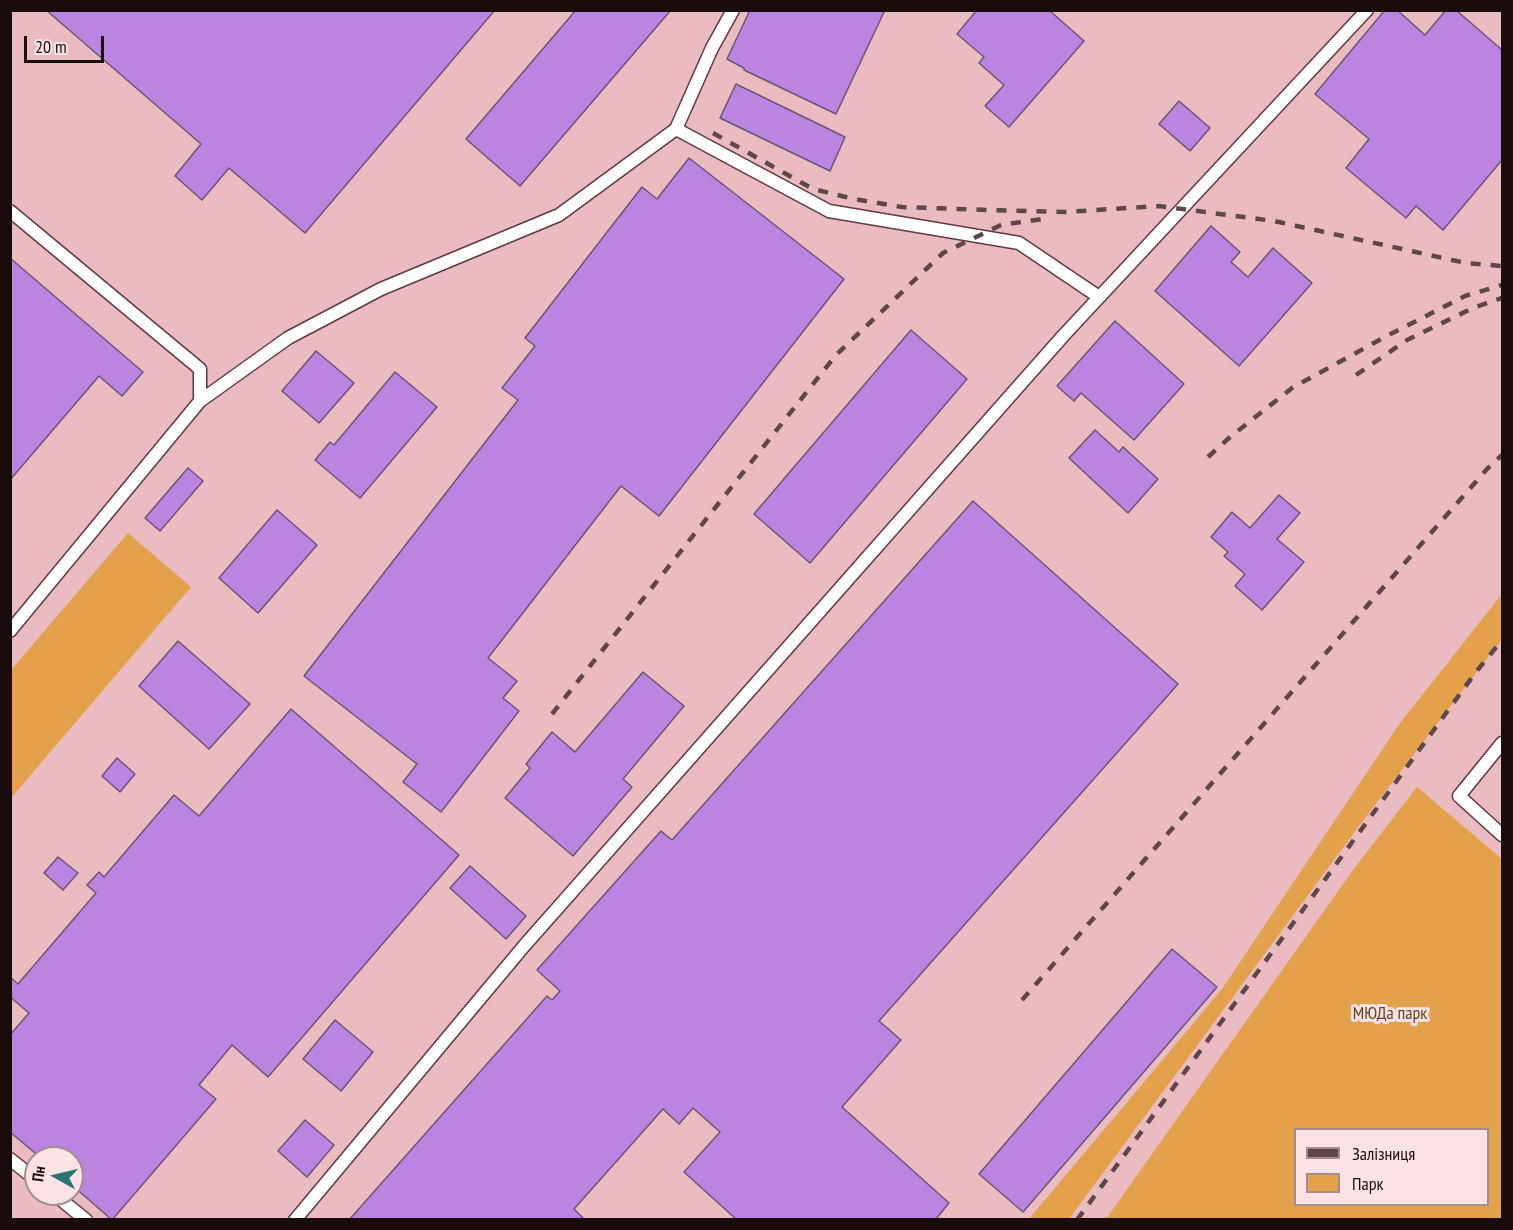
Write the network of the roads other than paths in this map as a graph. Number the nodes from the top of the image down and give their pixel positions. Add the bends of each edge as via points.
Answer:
1 (733, 10) edge
2 (1366, 10) edge
3 (676, 129) junction
4 (10, 211) edge
5 (1099, 297) junction
6 (200, 401) junction
7 (10, 631) edge
8 (1503, 743) edge
9 (1503, 835) edge
10 (10, 1159) edge
11 (24, 1170) edge
12 (69, 1206) edge
13 (86, 1220) edge
14 (295, 1220) edge

1 - 3 lane
2 - 5 lane
3 - 5 lane via 829,211 1019,243
3 - 6 lane via 559,215 381,289 288,338
4 - 6 lane via 200,369
5 - 14 lane via 524,946
6 - 7 lane
8 - 9 lane via 1458,796
10 - 11 lane
12 - 13 lane

